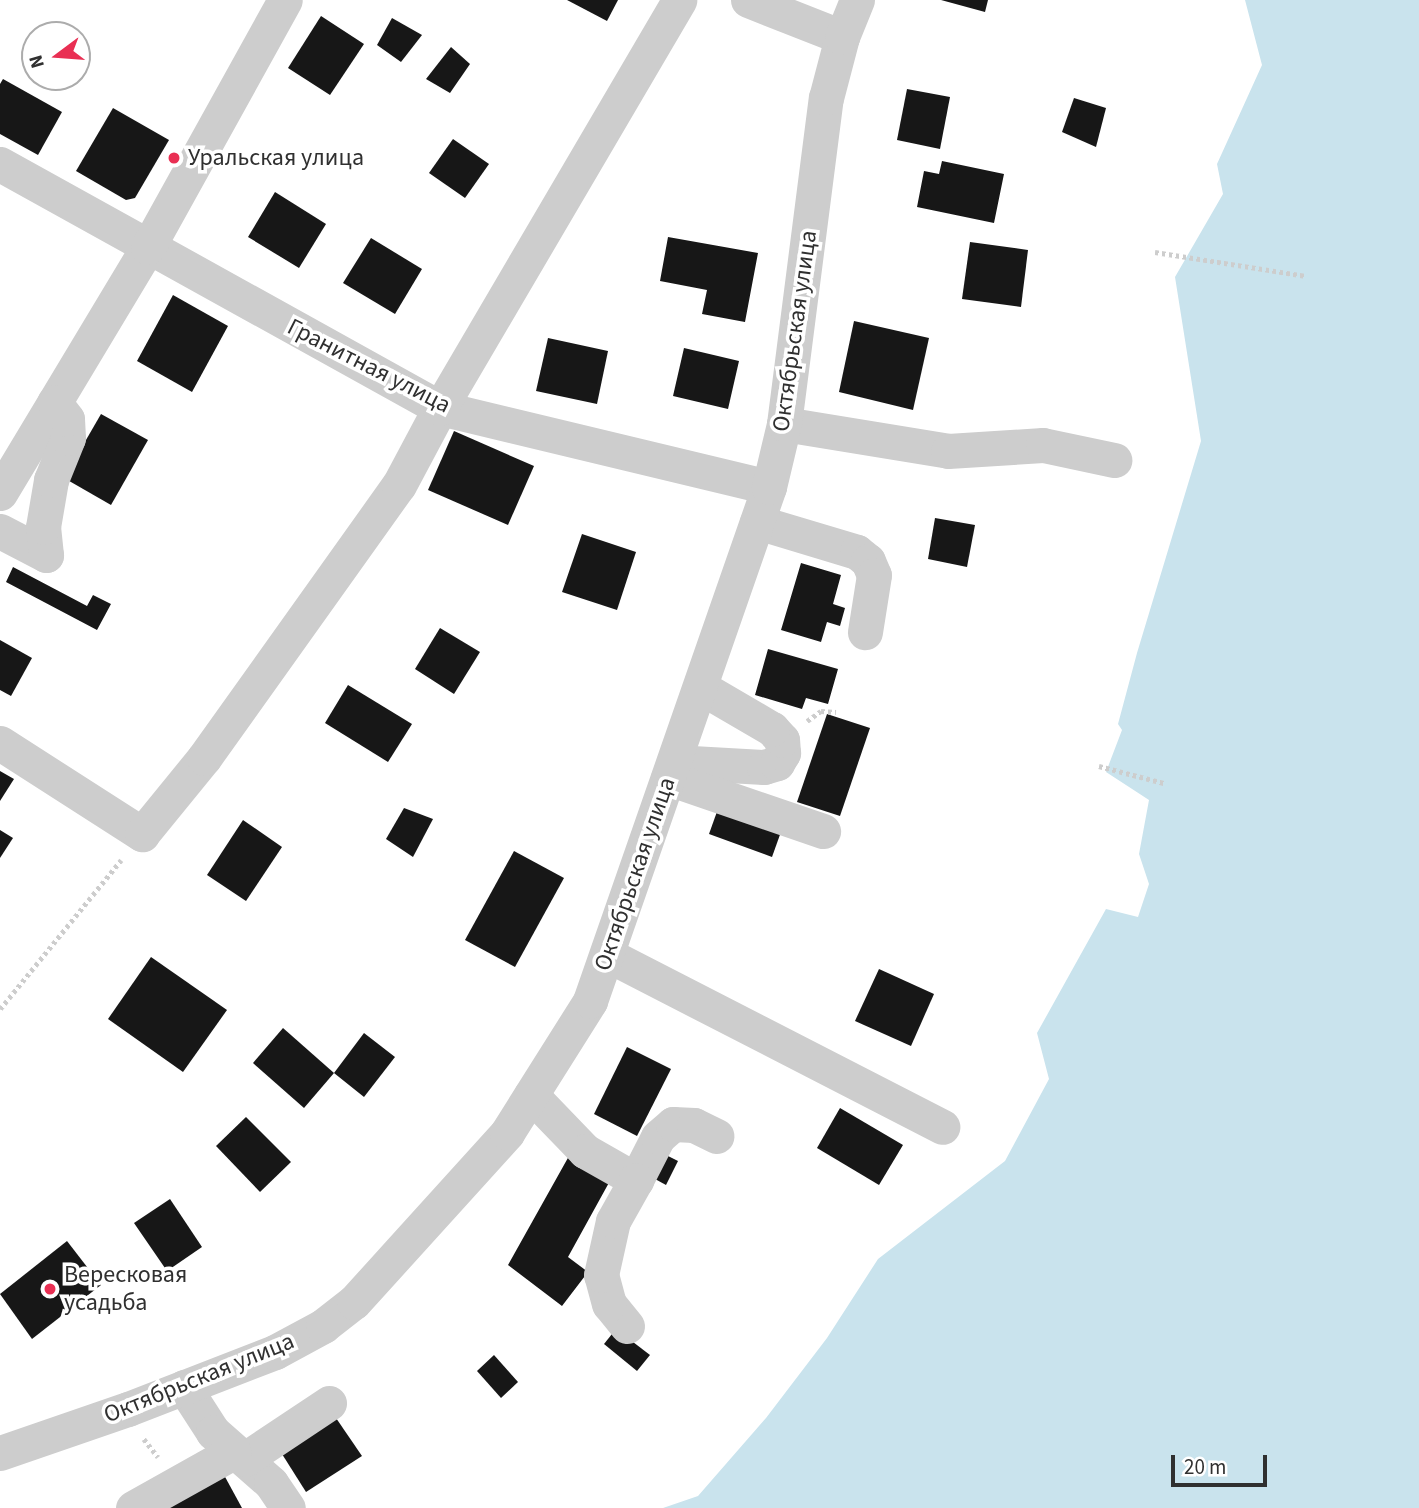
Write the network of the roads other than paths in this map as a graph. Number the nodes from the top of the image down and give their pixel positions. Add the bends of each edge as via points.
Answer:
1 (285, 0) edge
2 (679, 0) edge
3 (748, 0) edge
4 (858, 0) edge
5 (842, 37) junction
6 (0, 164) edge
7 (148, 247) junction
8 (54, 402) junction
9 (440, 408) junction
10 (784, 424) junction
11 (1114, 460) dead end
12 (769, 487) junction
13 (0, 493) edge
14 (757, 523) junction
15 (0, 531) edge
16 (865, 632) dead end
17 (700, 687) junction
18 (0, 743) edge
19 (671, 770) junction
20 (823, 831) dead end
21 (608, 955) junction
22 (531, 1095) junction
23 (942, 1126) dead end
24 (717, 1136) dead end
25 (636, 1180) junction
26 (627, 1326) dead end
27 (184, 1387) junction
28 (329, 1403) dead end
29 (0, 1453) edge
30 (239, 1456) junction
31 (133, 1508) edge
32 (288, 1508) edge

1 - 7 street
2 - 9 street
3 - 5 street
4 - 5 street, Октябрьская улица
5 - 10 street, Октябрьская улица via 826,99
6 - 7 street, Гранитная улица
7 - 8 street
7 - 9 street, Гранитная улица
8 - 13 street
8 - 15 street via 67,419 68,438 51,480 43,527 46,555
9 - 12 street, Гранитная улица
9 - 18 street via 399,485 204,758 142,834
10 - 11 street via 948,451 1042,445
10 - 12 street, Октябрьская улица
12 - 14 street, Октябрьская улица
14 - 16 street via 857,552 868,561 874,575
14 - 17 street, Октябрьская улица
17 - 19 street, Октябрьская улица
17 - 19 street via 772,729 782,740 783,753 777,763 764,767
19 - 20 street
19 - 21 street, Октябрьская улица
21 - 22 street, Октябрьская улица via 590,1001
21 - 23 street
22 - 25 street via 585,1151
22 - 27 street, Октябрьская улица via 506,1133 354,1302 323,1326 275,1352
24 - 25 street via 694,1125 673,1125 658,1138
25 - 26 street via 613,1222 601,1275 609,1304
27 - 29 street, Октябрьская улица
27 - 30 street via 213,1432
28 - 30 street
30 - 31 street
30 - 32 street via 271,1483

